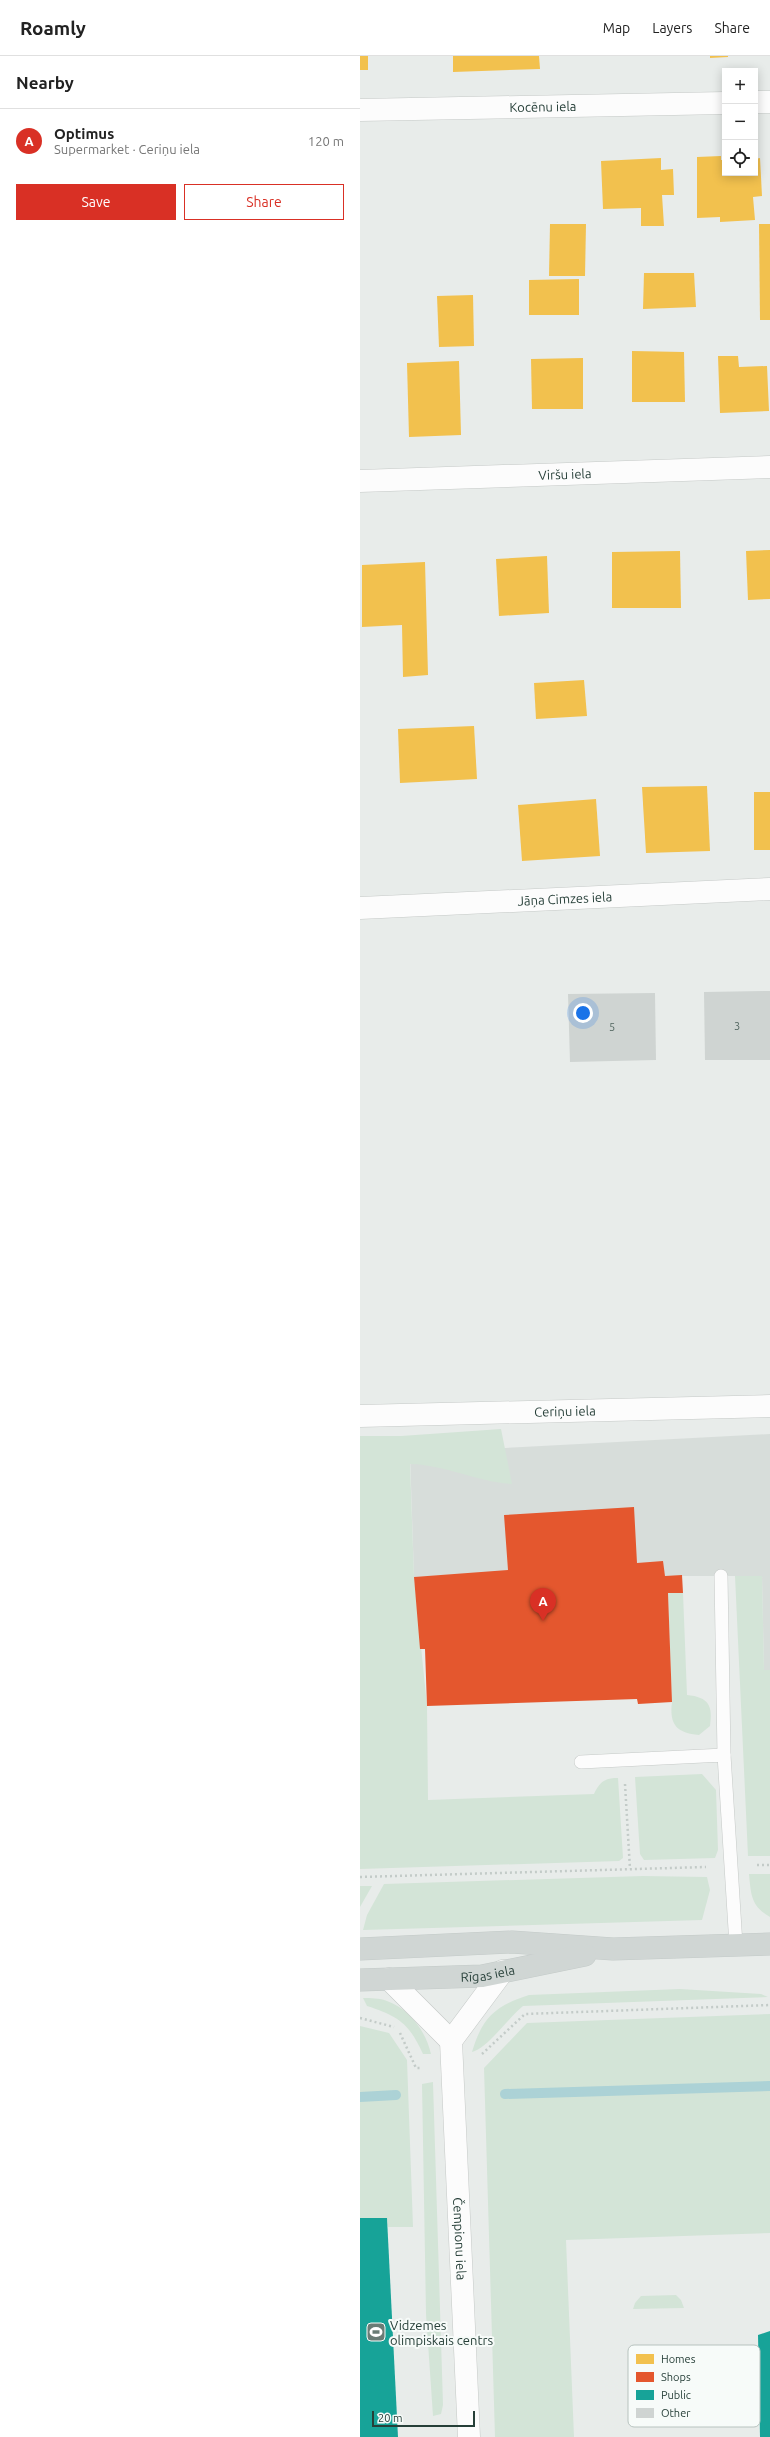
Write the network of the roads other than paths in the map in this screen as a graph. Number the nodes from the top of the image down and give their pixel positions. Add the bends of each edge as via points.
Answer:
1 (758, 102) edge
2 (770, 102) edge
3 (722, 103) edge
4 (360, 110) edge
5 (770, 467) edge
6 (360, 481) edge
7 (770, 889) edge
8 (360, 908) edge
9 (770, 1406) edge
10 (360, 1416) edge
11 (721, 1576) dead end
12 (724, 1755) junction
13 (581, 1762) dead end
14 (770, 1944) edge
15 (736, 1945) junction
16 (360, 1949) edge
17 (613, 1949) junction
18 (503, 1971) junction
19 (389, 1979) junction
20 (360, 1980) edge
21 (451, 2041) junction
22 (469, 2437) edge

1 - 2 street
3 - 4 street, Kocēnu iela
5 - 6 street, Viršu iela
7 - 8 street, Jāņa Cimzes iela
9 - 10 street, Ceriņu iela
11 - 12 lane
12 - 13 lane
12 - 15 lane
14 - 15 main road, Rīgas iela
15 - 17 main road, Rīgas iela
16 - 17 main road, Rīgas iela via 512,1942
17 - 18 main road, Rīgas iela
18 - 19 main road, Rīgas iela via 482,1976
18 - 21 street
19 - 20 main road, Rīgas iela
19 - 21 street
21 - 22 street, Čempionu iela

